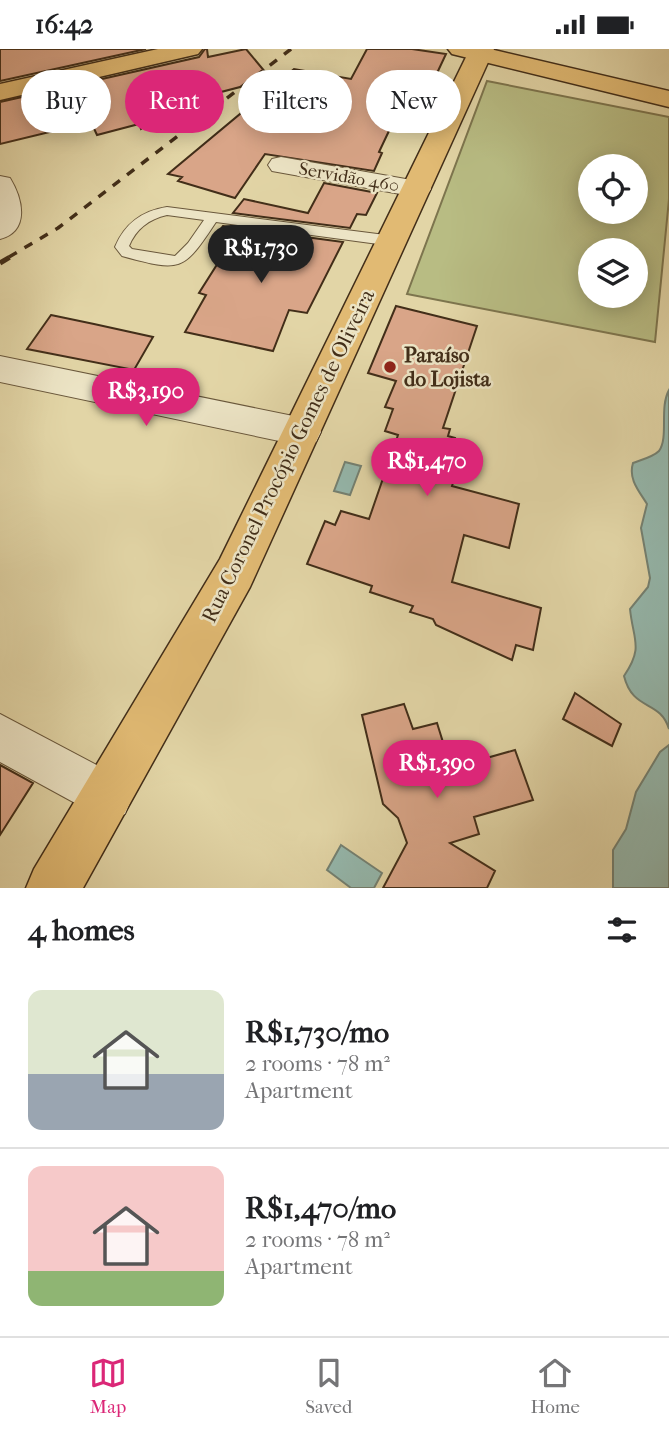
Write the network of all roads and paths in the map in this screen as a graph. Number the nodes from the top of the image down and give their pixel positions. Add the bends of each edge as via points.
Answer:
1 (190, 49) edge
2 (474, 51) edge
3 (0, 92) edge
4 (665, 98) edge
5 (281, 165) dead end
6 (0, 184) edge
7 (417, 190) junction
8 (212, 218) junction
9 (3, 227) edge
10 (393, 241) junction
11 (0, 369) edge
12 (303, 432) junction
13 (0, 737) edge
14 (108, 797) junction
15 (53, 888) edge

1 - 3 main road
2 - 4 main road
2 - 7 main road, Rua Coronel Procópio Gomes de Oliveira
5 - 7 street, Servidão 460
6 - 9 street via 9,209
7 - 10 main road, Rua Coronel Procópio Gomes de Oliveira
8 - 8 lane via 167,211 146,215 122,247 127,253 175,263 184,260
8 - 10 lane
10 - 12 main road, Rua Coronel Procópio Gomes de Oliveira
11 - 12 street
12 - 14 main road, Rua Coronel Procópio Gomes de Oliveira via 235,573
13 - 14 street
14 - 15 main road, Rua Coronel Procópio Gomes de Oliveira

